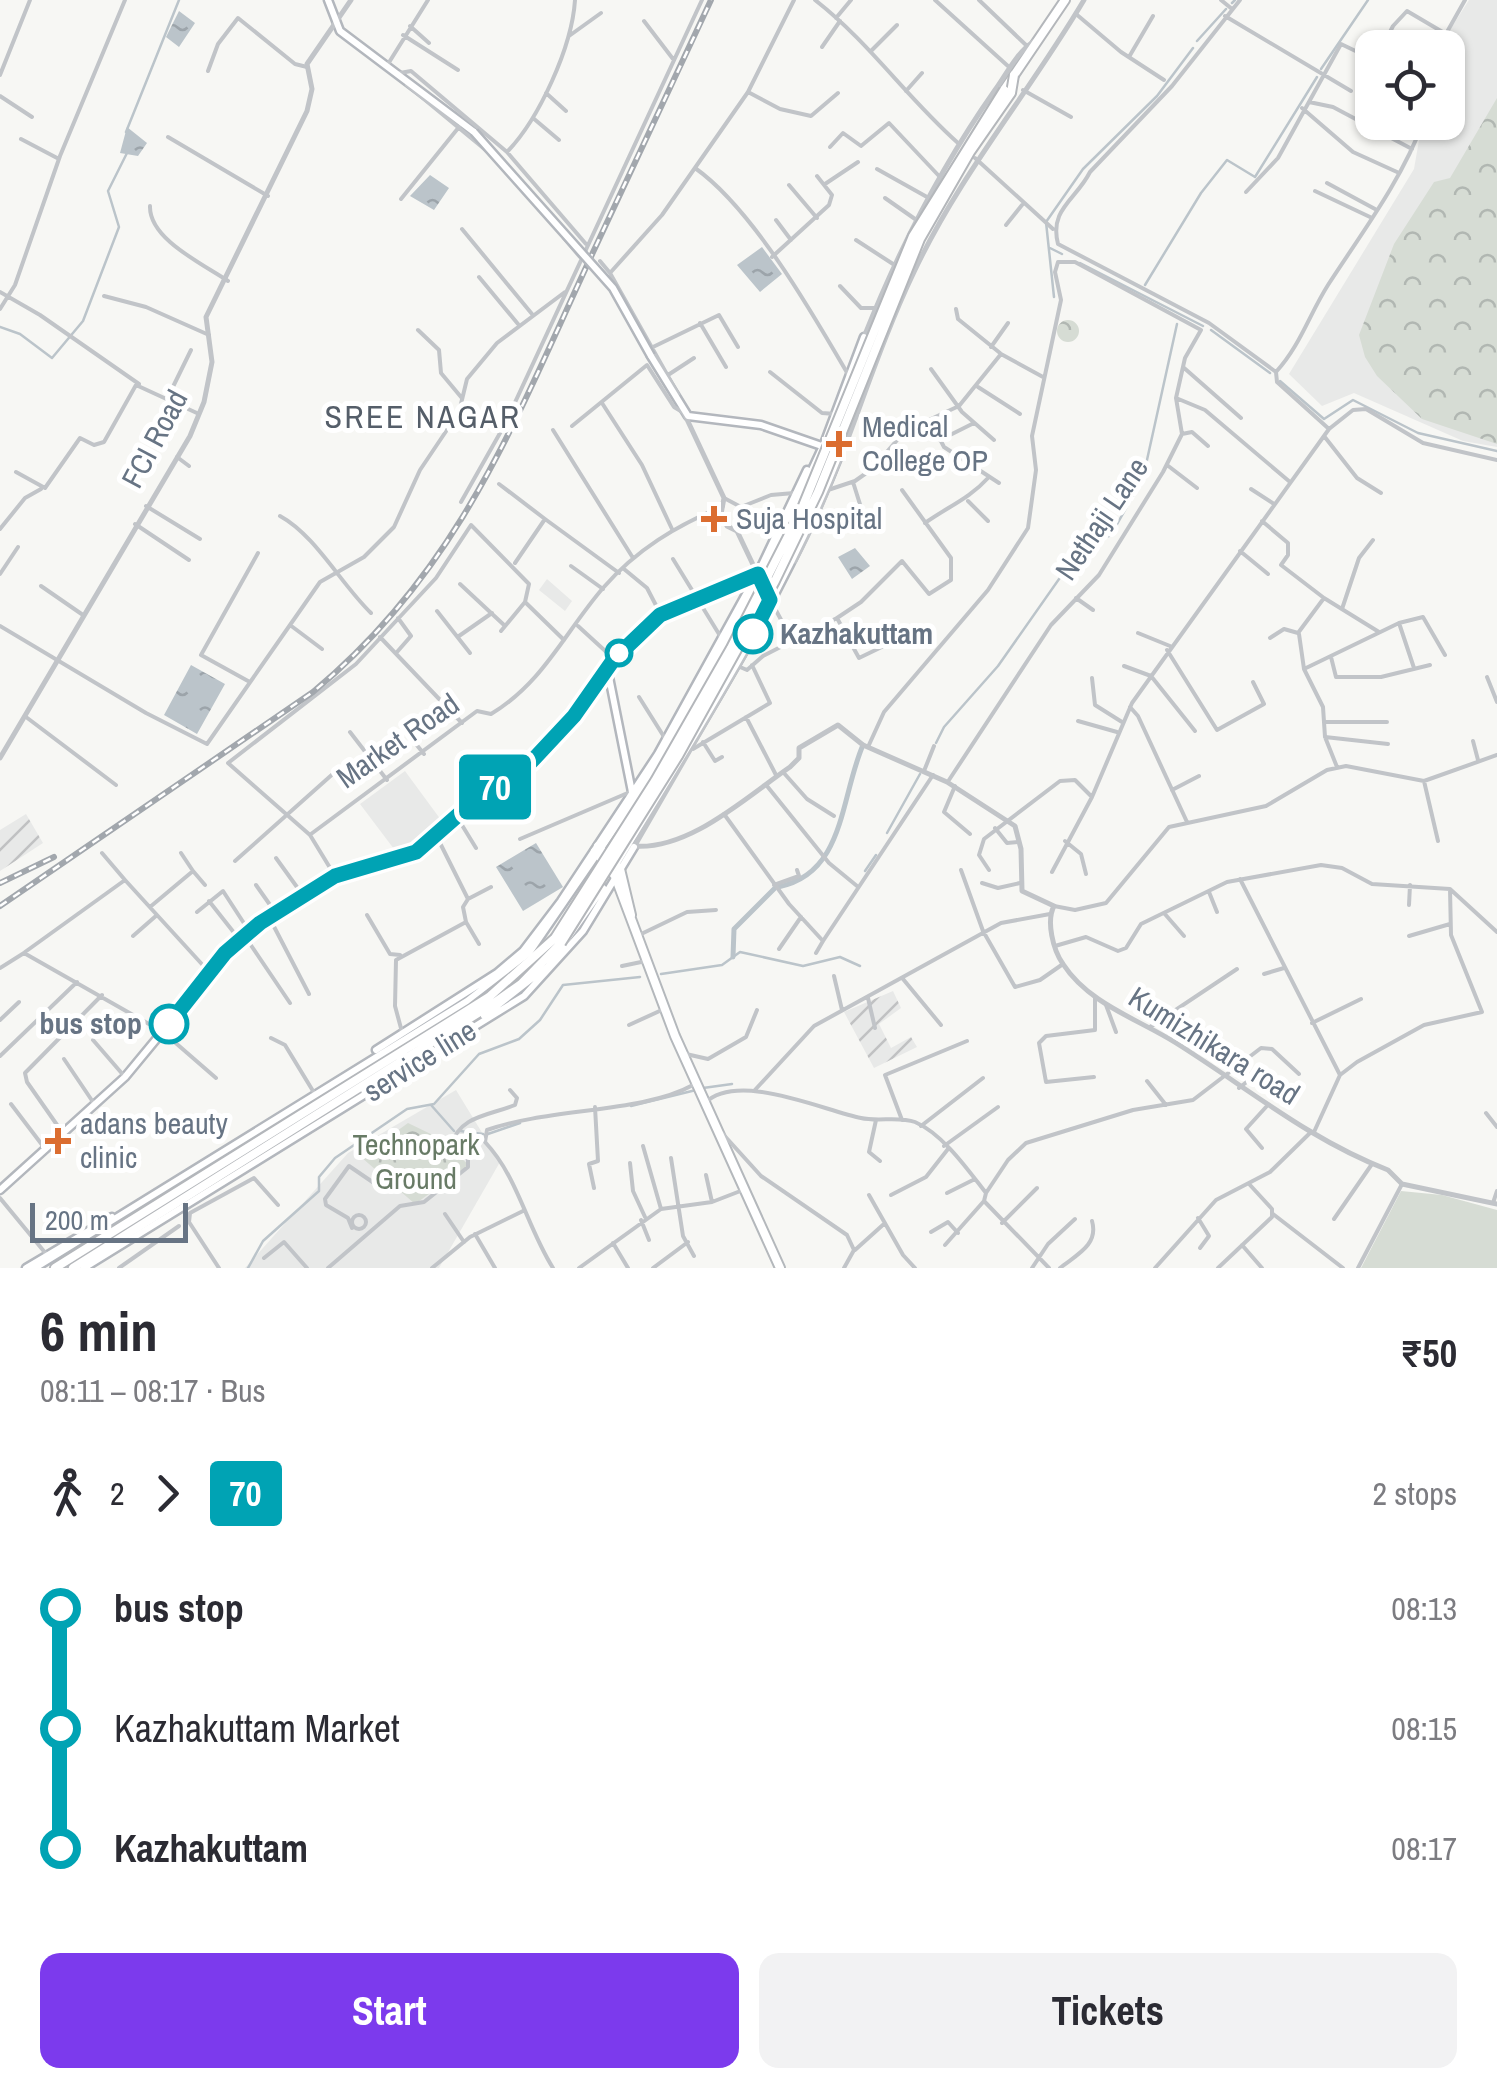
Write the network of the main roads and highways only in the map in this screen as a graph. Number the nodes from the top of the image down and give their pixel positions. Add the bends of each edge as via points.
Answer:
1 (328, 0) edge
2 (1063, 1) edge
3 (1012, 72) junction
4 (864, 337) road end
5 (824, 444) junction
6 (759, 576) junction
7 (608, 670) junction
8 (609, 690) junction
9 (590, 694) junction
10 (632, 792) junction
11 (611, 830) junction
12 (598, 851) junction
13 (613, 875) junction
14 (0, 1190) edge
15 (26, 1268) edge
16 (35, 1268) edge
17 (55, 1268) edge
18 (79, 1268) edge
19 (780, 1268) edge

1 - 5 main road, bridge via 340,30 474,132 613,288 684,414
2 - 3 main road
3 - 17 main road, bridge via 913,236 800,513 731,648 554,938 489,996
3 - 18 main road, bridge via 1011,93 920,239 775,581 678,756 561,943 494,1004
4 - 5 main road
5 - 6 main road
5 - 6 main road
5 - 13 main road, service line via 842,454 771,602
6 - 7 main road via 660,615
6 - 10 main road
6 - 11 main road via 656,768
7 - 8 main road
7 - 9 main road
8 - 9 main road
8 - 10 main road
9 - 14 main road via 531,762 438,837 416,852 335,876 244,935 124,1077
10 - 11 main road
11 - 12 main road
12 - 13 main road
12 - 15 main road via 522,951 487,982
12 - 16 main road via 529,953 508,972
13 - 18 main road, service line via 574,942 524,996
13 - 19 main road via 697,1088

